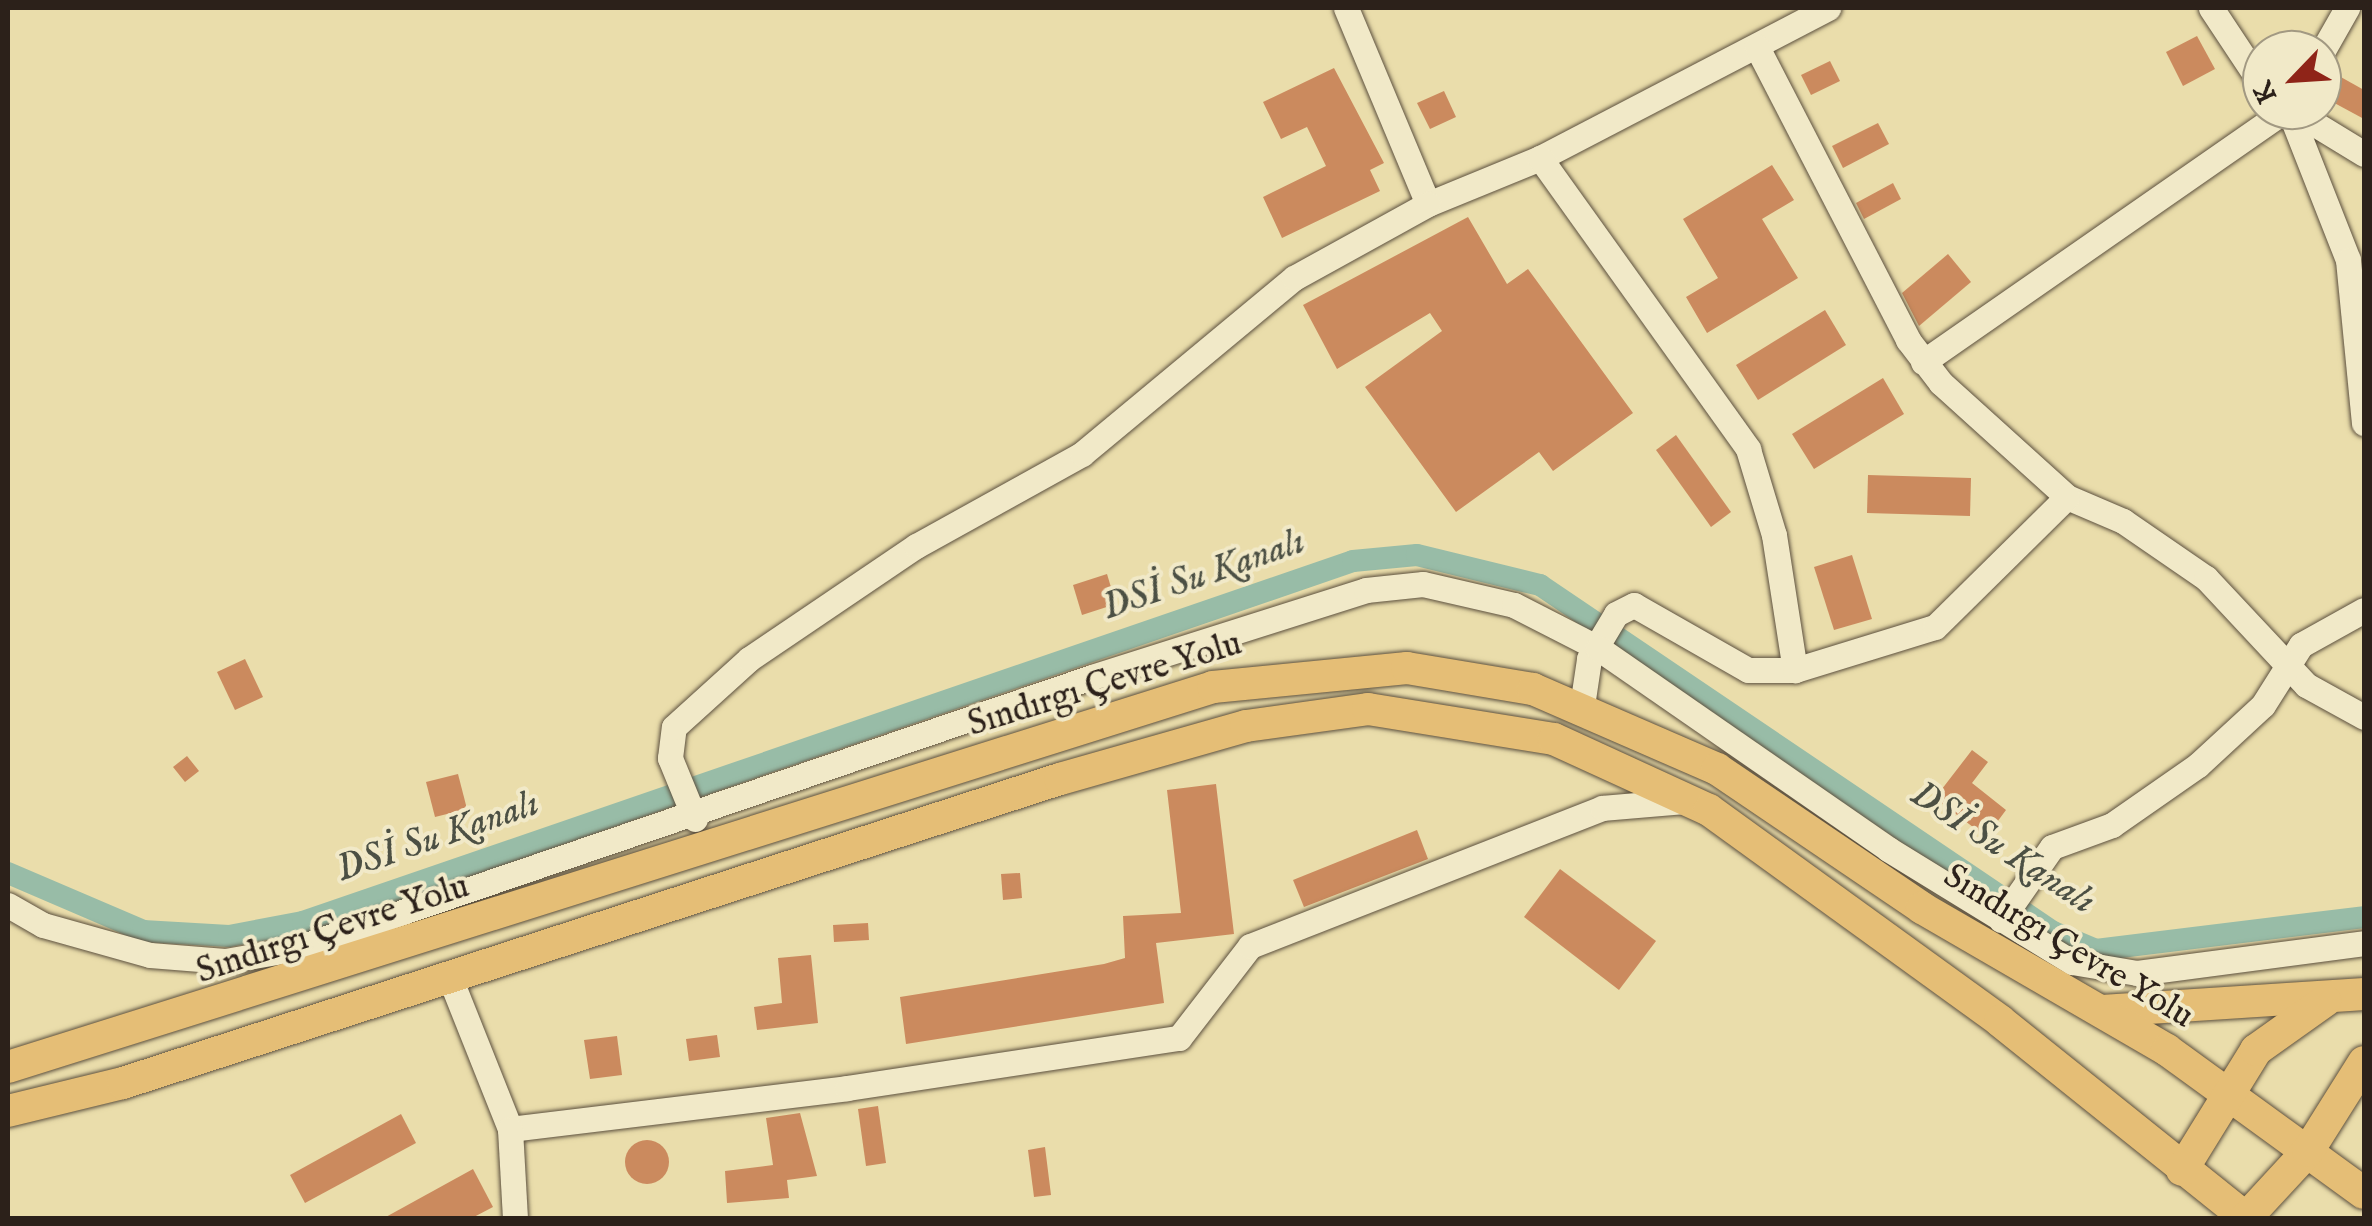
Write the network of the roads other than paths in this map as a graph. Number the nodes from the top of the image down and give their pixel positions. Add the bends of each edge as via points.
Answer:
1 (1346, 8) edge
2 (1828, 8) edge
3 (2211, 8) edge
4 (2346, 8) edge
5 (2334, 30) edge
6 (1757, 46) junction
7 (2242, 55) edge
8 (2260, 130) edge
9 (2297, 130) edge
10 (2323, 130) edge
11 (2364, 154) edge
12 (1540, 158) junction
13 (1428, 204) junction
14 (1923, 362) junction
15 (2364, 423) edge
16 (2067, 496) junction
17 (2364, 610) edge
18 (1599, 644) junction
19 (2292, 669) junction
20 (1795, 670) junction
21 (1582, 706) junction
22 (2364, 717) edge
23 (1692, 801) junction
24 (692, 811) junction
25 (624, 879) junction
26 (8, 904) edge
27 (2004, 917) junction
28 (2364, 943) edge
29 (450, 978) junction
30 (2349, 996) edge
31 (2102, 1011) junction
32 (2364, 1062) edge
33 (8, 1067) edge
34 (2225, 1090) junction
35 (8, 1111) edge
36 (510, 1129) junction
37 (2308, 1151) junction
38 (2182, 1170) junction
39 (2364, 1193) edge
40 (515, 1218) edge
41 (2246, 1218) edge

1 - 13 street
2 - 6 street
3 - 7 street
4 - 5 street
6 - 12 street
6 - 14 street
8 - 14 street
9 - 15 street via 2348,260
10 - 11 street
12 - 13 street
12 - 20 street via 1748,449 1774,535
13 - 24 street via 1294,278 1082,454 916,546 748,659 674,726 669,748
14 - 16 street
16 - 19 street via 2124,521 2206,578
16 - 20 street via 1934,627
17 - 19 street via 2310,638
18 - 20 street via 1616,614 1652,609 1748,670
18 - 21 street
18 - 24 street via 1468,591 1366,590
18 - 27 street
19 - 22 street via 2327,701
19 - 27 street via 2198,766 2112,825 2052,847
21 - 25 main road, Sındırgı Çevre Yolu via 1407,668 1255,678
21 - 31 main road, Sındırgı Çevre Yolu via 1717,768 1922,908
23 - 29 main road via 1554,739 1490,723 1368,709 1300,717 1060,779
23 - 36 street via 1602,808 1250,946 1179,1038
23 - 38 main road via 2000,1022
24 - 26 street via 294,948 225,960 114,948
25 - 29 main road via 457,953
25 - 33 main road, Sındırgı Çevre Yolu
27 - 28 street via 2072,962 2137,973
29 - 35 main road
29 - 36 street
30 - 31 main road
30 - 34 main road via 2288,1020
31 - 34 main road, Sındırgı Çevre Yolu
32 - 37 main road
34 - 37 main road, Sındırgı Çevre Yolu
34 - 38 main road
36 - 40 street
37 - 39 main road, Sındırgı Çevre Yolu
37 - 41 main road
38 - 41 main road

